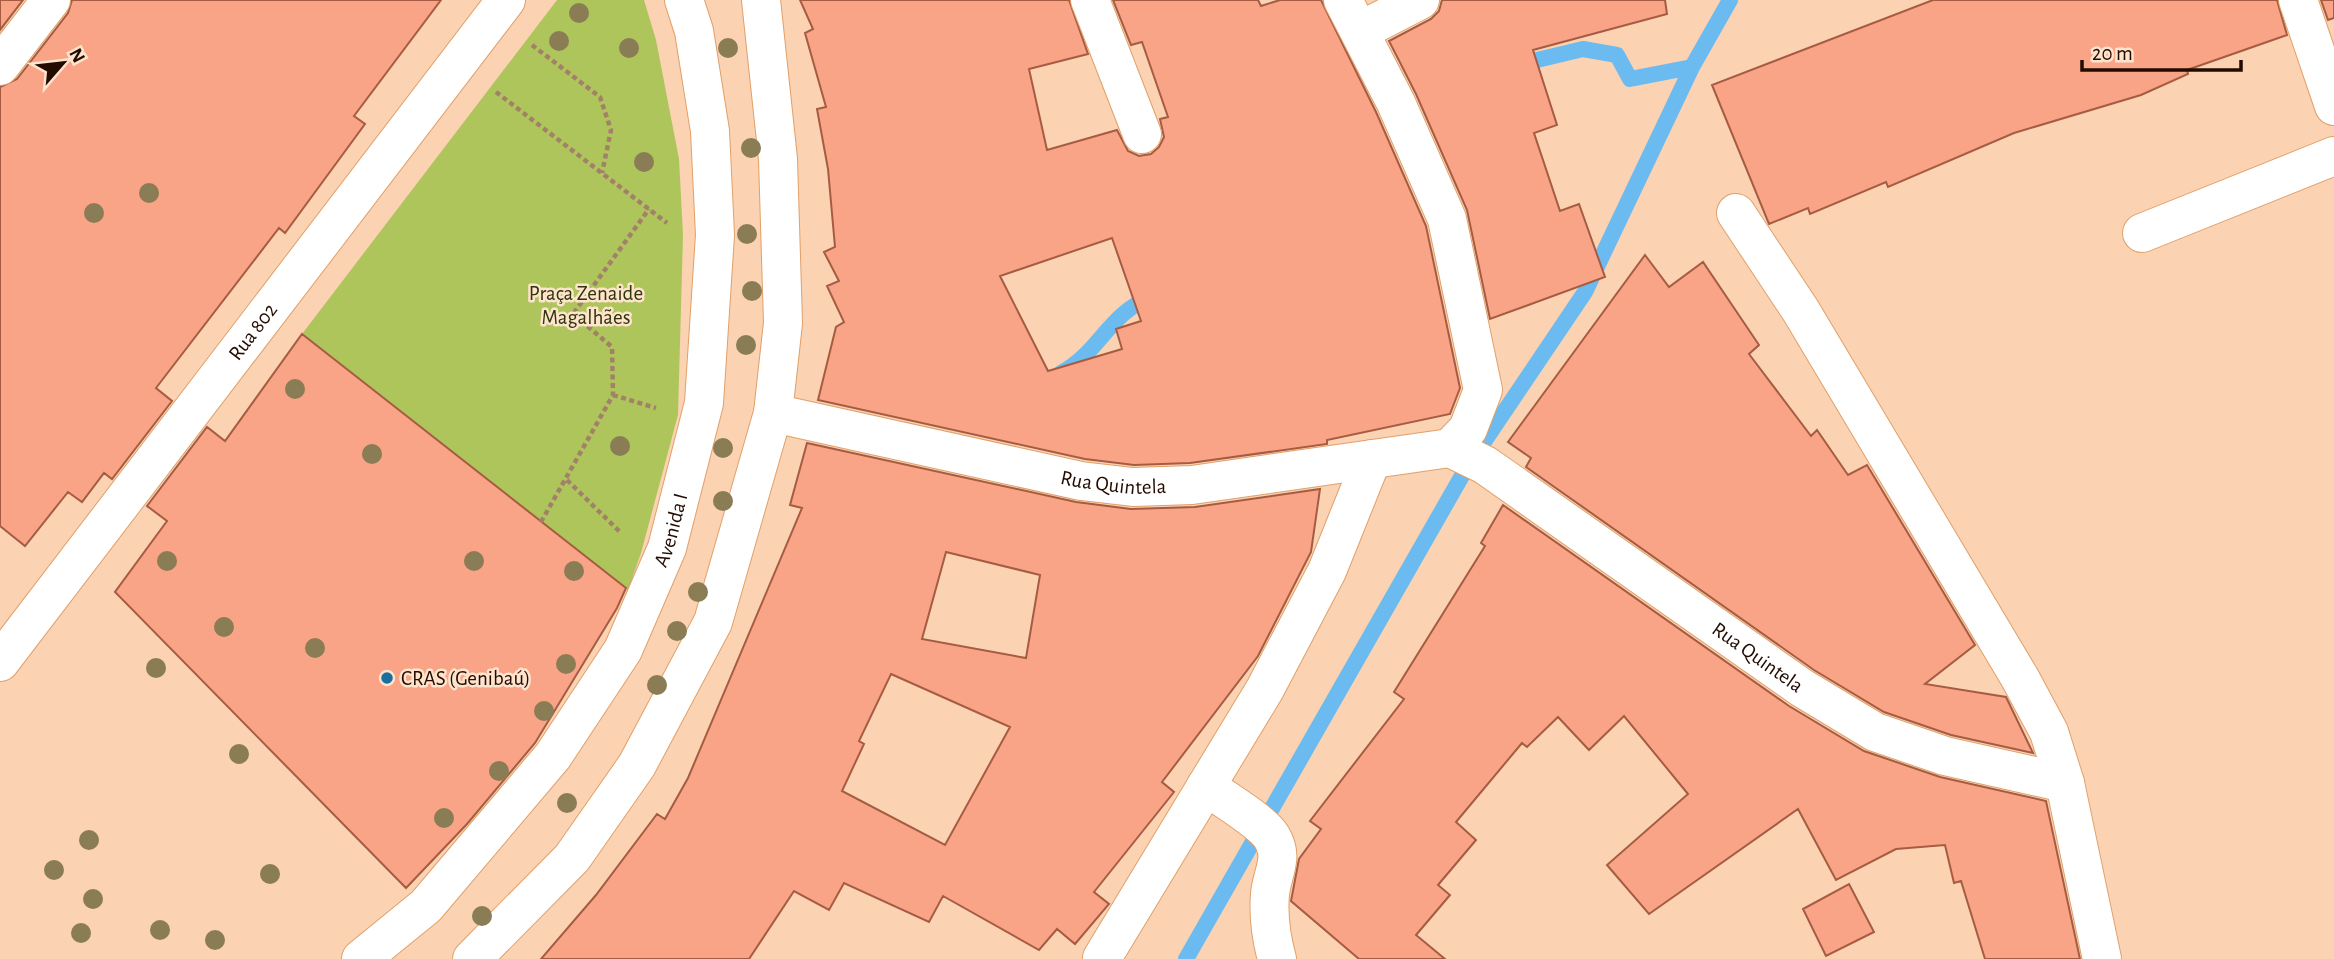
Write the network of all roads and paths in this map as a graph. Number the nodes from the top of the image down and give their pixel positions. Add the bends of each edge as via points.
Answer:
1 (51, 0) edge
2 (506, 0) edge
3 (684, 0) edge
4 (761, 0) edge
5 (1090, 0) edge
6 (1420, 0) edge
7 (2312, 9) edge
8 (1351, 16) edge
9 (526, 40) dead end
10 (0, 66) edge
11 (490, 88) dead end
12 (2334, 106) edge
13 (1142, 134) dead end
14 (2334, 156) edge
15 (602, 173) junction
16 (649, 209) junction
17 (1737, 213) dead end
18 (674, 228) dead end
19 (2143, 233) dead end
20 (613, 395) junction
21 (665, 411) dead end
22 (773, 413) junction
23 (1464, 455) junction
24 (1372, 459) junction
25 (567, 480) junction
26 (541, 522) dead end
27 (622, 535) dead end
28 (0, 662) edge
29 (2065, 783) junction
30 (1206, 786) junction
31 (1102, 958) edge
32 (361, 959) edge
33 (472, 959) edge
34 (1277, 959) edge
35 (2102, 959) edge

1 - 10 street
2 - 28 street, Rua 802
3 - 32 street, Avenida I via 694,31 710,131 715,235 704,403 667,548 623,650 553,756 426,906
4 - 22 street via 778,159 783,323
5 - 13 street
6 - 8 street
7 - 12 street
8 - 23 street via 1447,219 1483,390
9 - 15 path via 600,97 611,130
11 - 15 path
14 - 19 street
15 - 16 path
16 - 18 path
16 - 20 path via 573,314 612,347
17 - 29 street via 1801,311 2021,678 2049,732
20 - 21 path
20 - 25 path
22 - 24 street, Rua Quintela via 1081,481 1133,487 1192,485
22 - 33 street via 713,622 637,765 572,858
23 - 24 street, Rua Quintela
23 - 29 street, Rua Quintela via 1802,688 1875,732 1945,756
24 - 30 street via 1326,571 1265,690
25 - 26 path
25 - 27 path
29 - 35 street
30 - 31 street
30 - 34 street via 1269,834 1277,849 1269,930

